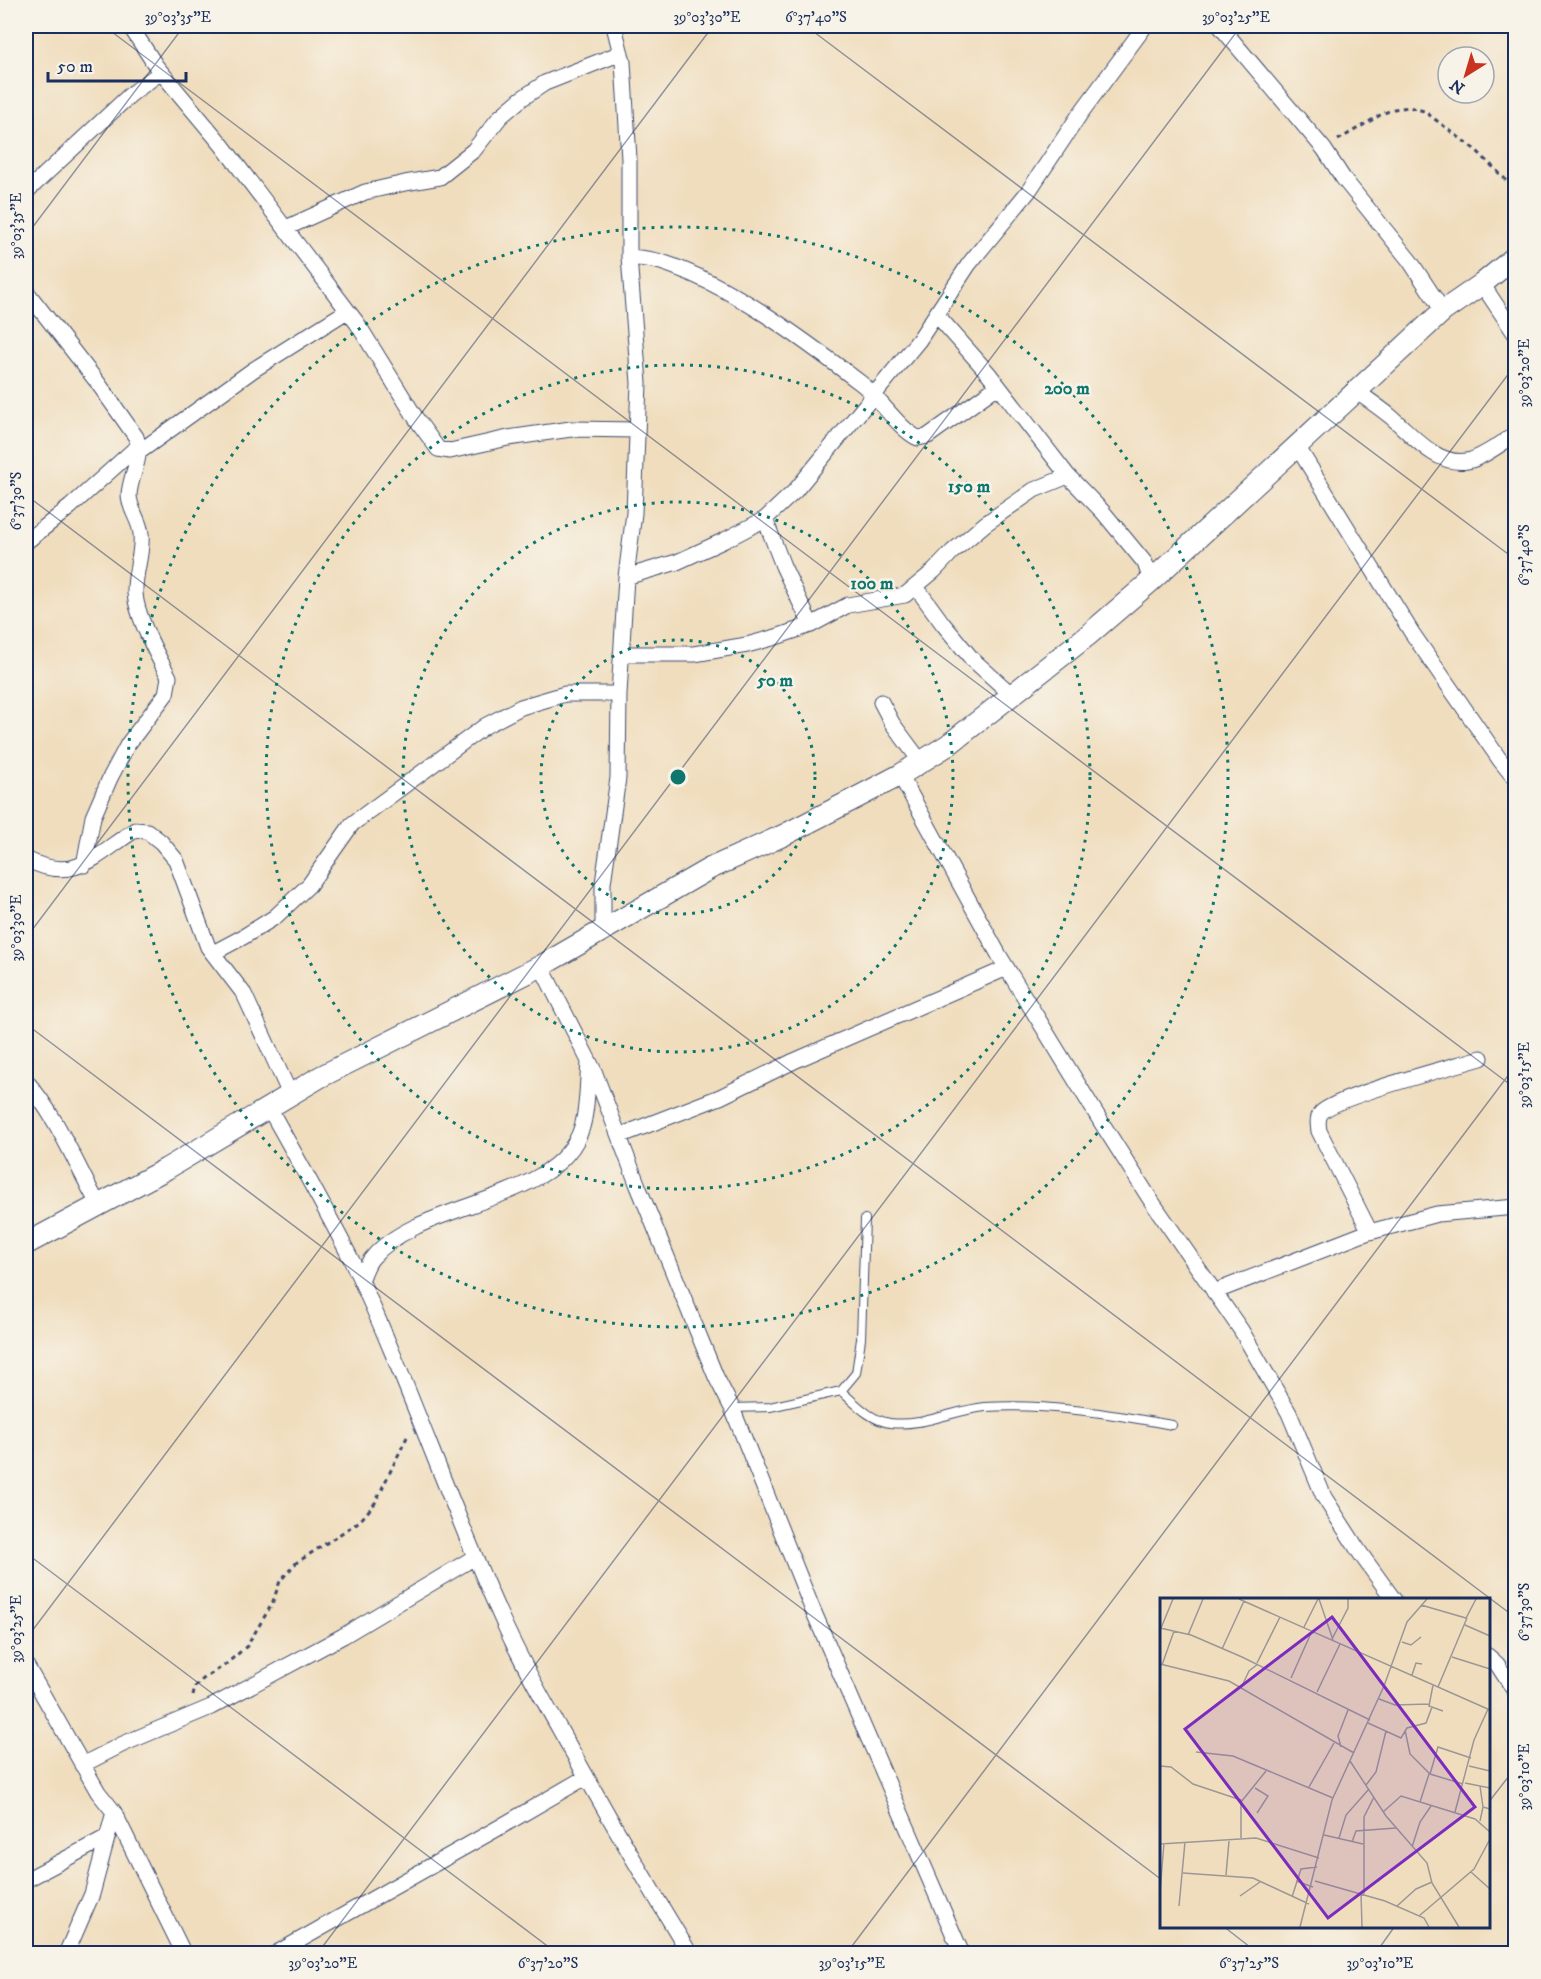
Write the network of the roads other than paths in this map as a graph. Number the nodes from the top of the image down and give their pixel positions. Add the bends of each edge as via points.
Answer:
1 (130, 26) edge
2 (614, 26) edge
3 (1145, 26) edge
4 (1220, 26) edge
5 (621, 53) junction
6 (161, 72) junction
7 (26, 192) edge
8 (286, 228) junction
9 (1515, 256) edge
10 (629, 257) junction
11 (1482, 284) junction
12 (26, 291) edge
13 (347, 311) junction
14 (1443, 311) junction
15 (936, 314) junction
16 (1515, 335) edge
17 (998, 386) junction
18 (1356, 391) junction
19 (874, 394) junction
20 (637, 430) junction
21 (1515, 434) edge
22 (1297, 446) junction
23 (139, 448) junction
24 (1068, 476) junction
25 (765, 519) junction
26 (26, 542) edge
27 (626, 577) junction
28 (1151, 581) junction
29 (916, 587) junction
30 (811, 624) junction
31 (621, 654) junction
32 (619, 694) junction
33 (1012, 695) junction
34 (881, 702) dead end
35 (921, 762) junction
36 (900, 775) junction
37 (1515, 780) edge
38 (26, 859) edge
39 (84, 865) junction
40 (603, 930) junction
41 (213, 953) junction
42 (541, 966) junction
43 (1007, 968) junction
44 (1481, 1058) dead end
45 (589, 1061) junction
46 (26, 1081) edge
47 (290, 1094) junction
48 (268, 1106) junction
49 (619, 1136) junction
50 (98, 1204) junction
51 (1515, 1207) edge
52 (865, 1219) dead end
53 (1370, 1232) junction
54 (26, 1244) edge
55 (360, 1281) junction
56 (1214, 1292) junction
57 (841, 1391) junction
58 (732, 1408) junction
59 (1172, 1425) dead end
60 (475, 1557) junction
61 (1393, 1598) edge
62 (1490, 1658) edge
63 (26, 1665) edge
64 (1515, 1693) edge
65 (82, 1765) junction
66 (586, 1777) junction
67 (114, 1812) junction
68 (106, 1838) junction
69 (26, 1880) edge
70 (66, 1953) edge
71 (184, 1953) edge
72 (275, 1953) edge
73 (690, 1953) edge
74 (962, 1953) edge

1 - 6 street
2 - 5 street
3 - 15 street
4 - 14 street via 1324,149 1410,261
5 - 8 street via 545,83 521,99 500,117 474,150 440,177 365,192
5 - 10 street via 629,159
6 - 7 street via 130,95
6 - 8 street
8 - 13 street
9 - 11 street
10 - 19 street via 659,261 703,279 796,336
10 - 20 street via 639,383
11 - 14 street
11 - 16 street
12 - 23 street via 98,383 136,437
13 - 20 street via 429,438 442,451 571,429
13 - 23 street
14 - 18 street
15 - 17 street
15 - 19 street
17 - 19 street via 928,436 918,438 904,429
17 - 24 street
18 - 21 street via 1421,445 1455,462 1469,461
18 - 22 street
19 - 25 street via 795,491
20 - 27 street via 634,513
22 - 28 street
22 - 37 street via 1412,633
23 - 26 street
23 - 39 street via 129,488 129,500 141,534 135,594 157,656 169,677 166,694 128,744 110,778 93,817
24 - 28 street via 1145,563
24 - 29 street via 1034,490 1001,512
25 - 27 street via 677,562
25 - 30 street
27 - 31 street
28 - 33 street
29 - 30 street via 894,598 848,605
29 - 33 street via 972,659
30 - 31 street via 776,638 694,654
31 - 32 street
32 - 40 street via 618,778 603,883
32 - 41 street via 565,694 521,707 485,726 353,823 309,885 275,917
33 - 35 street
34 - 35 street
35 - 36 street
36 - 40 street via 784,835 709,868
36 - 43 street
38 - 39 street via 55,868
39 - 41 street via 135,830 147,831 176,860
40 - 42 street
41 - 47 street via 244,994
42 - 45 street
42 - 47 street
43 - 49 street via 720,1096
43 - 56 street via 1102,1125
44 - 53 street via 1357,1095 1322,1112 1318,1131
45 - 49 street
45 - 55 street via 582,1127 562,1159 514,1190 464,1206 394,1237 371,1258
46 - 50 street via 59,1130
47 - 48 street
48 - 50 street via 166,1169
48 - 55 street
49 - 58 street
50 - 54 street
51 - 53 street via 1437,1214
52 - 57 lane via 861,1339 856,1373
53 - 56 street
55 - 60 street
56 - 61 street via 1289,1413 1324,1497
57 - 58 lane via 770,1407
57 - 59 lane via 877,1420 892,1423 1014,1405
58 - 74 street via 812,1608
60 - 65 street via 343,1636 211,1707
60 - 66 street via 507,1631
62 - 64 street
63 - 65 street
65 - 67 street
66 - 72 street
66 - 73 street
67 - 68 street
67 - 71 street
68 - 69 street
68 - 70 street via 92,1894

